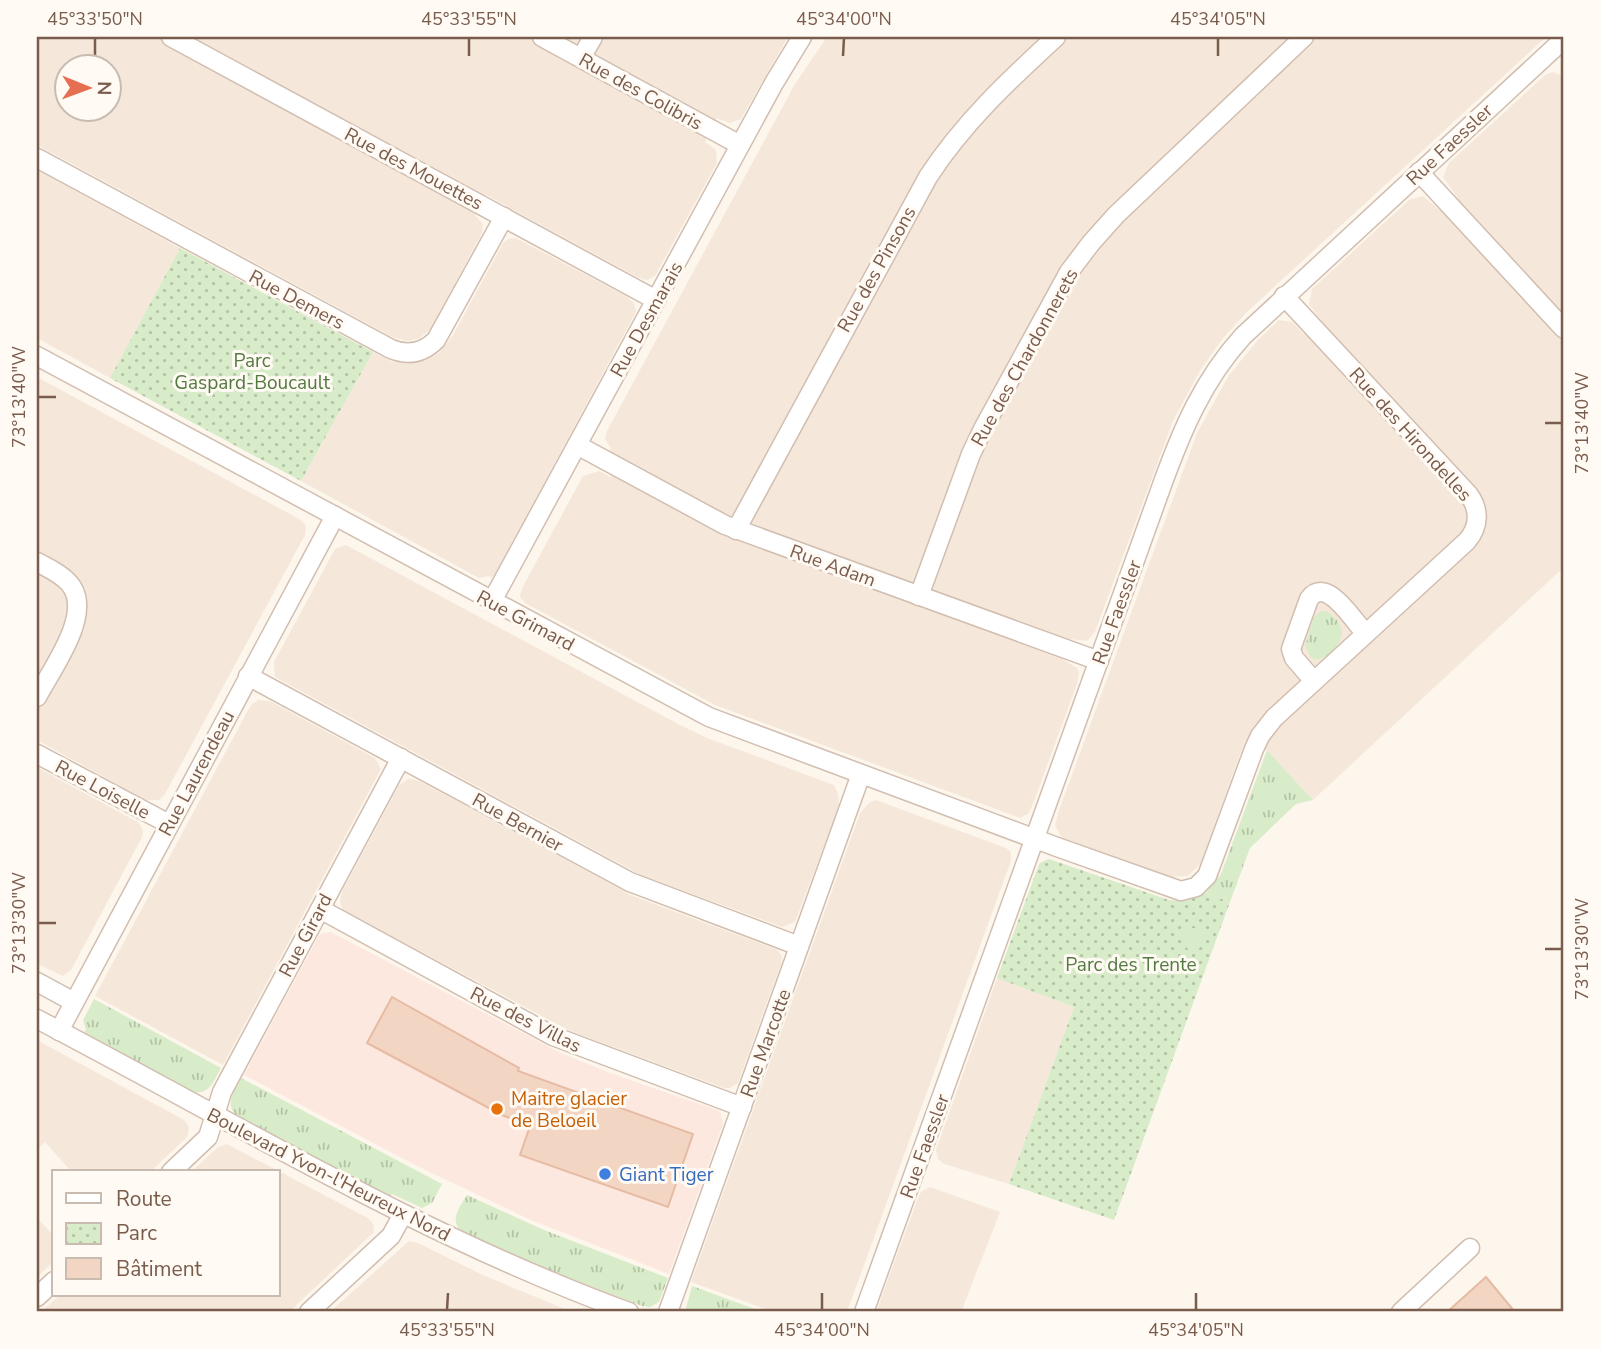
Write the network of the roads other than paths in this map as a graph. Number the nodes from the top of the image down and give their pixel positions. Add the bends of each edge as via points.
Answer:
1 (171, 37) edge
2 (542, 37) edge
3 (593, 37) edge
4 (802, 37) edge
5 (1056, 37) edge
6 (1304, 37) edge
7 (1561, 48) edge
8 (581, 58) junction
9 (740, 145) junction
10 (37, 158) edge
11 (1419, 172) junction
12 (504, 217) junction
13 (1284, 296) junction
14 (656, 300) junction
15 (1564, 329) edge
16 (37, 356) edge
17 (577, 445) junction
18 (335, 516) junction
19 (736, 530) junction
20 (37, 562) edge
21 (919, 596) junction
22 (492, 601) junction
23 (1365, 633) junction
24 (1099, 661) junction
25 (248, 676) junction
26 (1313, 680) junction
27 (37, 696) edge
28 (37, 754) edge
29 (401, 758) junction
30 (861, 774) junction
31 (169, 824) junction
32 (1035, 839) junction
33 (320, 909) junction
34 (799, 946) junction
35 (37, 982) edge
36 (74, 1002) junction
37 (37, 1019) edge
38 (59, 1031) junction
39 (742, 1107) junction
40 (215, 1115) junction
41 (173, 1170) edge
42 (403, 1214) junction
43 (1470, 1248) dead end
44 (52, 1283) edge
45 (37, 1297) edge
46 (600, 1307) edge
47 (309, 1312) edge
48 (629, 1312) edge
49 (668, 1312) edge
50 (864, 1312) edge
51 (1401, 1312) edge

1 - 12 street, Rue des Mouettes
2 - 8 street, Rue des Colibris
3 - 8 street
4 - 9 street, Rue Desmarais
5 - 19 street, Rue des Pinsons via 979,110 928,177
6 - 21 street, Rue des Chardonnerets via 1116,215 1069,272 977,441
7 - 11 street, Rue Faessler
8 - 9 street, Rue des Colibris
9 - 14 street, Rue Desmarais
10 - 12 street, Rue Demers via 401,353 423,350 436,340
11 - 13 street, Rue Faessler
11 - 15 street
12 - 14 street, Rue des Mouettes
13 - 23 street, Rue des Hirondelles via 1469,495 1476,510 1471,536
13 - 24 street, Rue Faessler via 1232,347 1192,408
14 - 17 street, Rue Desmarais
16 - 18 street, Rue Grimard
17 - 19 street, Rue Adam
17 - 22 street, Rue Desmarais
18 - 22 street, Rue Grimard
18 - 25 street, Rue Laurendeau
19 - 21 street, Rue Adam
20 - 27 street via 68,582 79,610
21 - 24 street, Rue Adam
22 - 30 street, Rue Grimard via 709,717
23 - 26 street, Rue des Hirondelles
23 - 26 street via 1329,593 1313,594 1291,649
24 - 32 street, Rue Faessler
25 - 29 street, Rue Bernier
25 - 31 street, Rue Laurendeau
26 - 32 street, Rue des Hirondelles via 1260,736 1211,867 1196,887 1171,889
28 - 31 street, Rue Loiselle
29 - 33 street, Rue Girard
29 - 34 street, Rue Bernier via 630,882
30 - 32 street, Rue Grimard
30 - 34 street, Rue Marcotte
31 - 36 street, Rue Laurendeau
32 - 50 street, Rue Faessler
33 - 39 street, Rue des Villas via 553,1037
33 - 40 street, Rue Girard via 222,1092
34 - 39 street, Rue Marcotte
35 - 36 street
36 - 38 street, Rue Laurendeau
37 - 38 street, Boulevard Yvon-l'Heureux Nord
38 - 40 street, Boulevard Yvon-l'Heureux Nord
39 - 49 street, Rue Marcotte
40 - 41 street, Rue Girard via 208,1137
40 - 42 street, Boulevard Yvon-l'Heureux Nord
42 - 46 street, Boulevard Yvon-l'Heureux Nord
42 - 47 street via 386,1241
43 - 51 street
44 - 45 street
46 - 48 street, Boulevard Yvon-l'Heureux Nord

